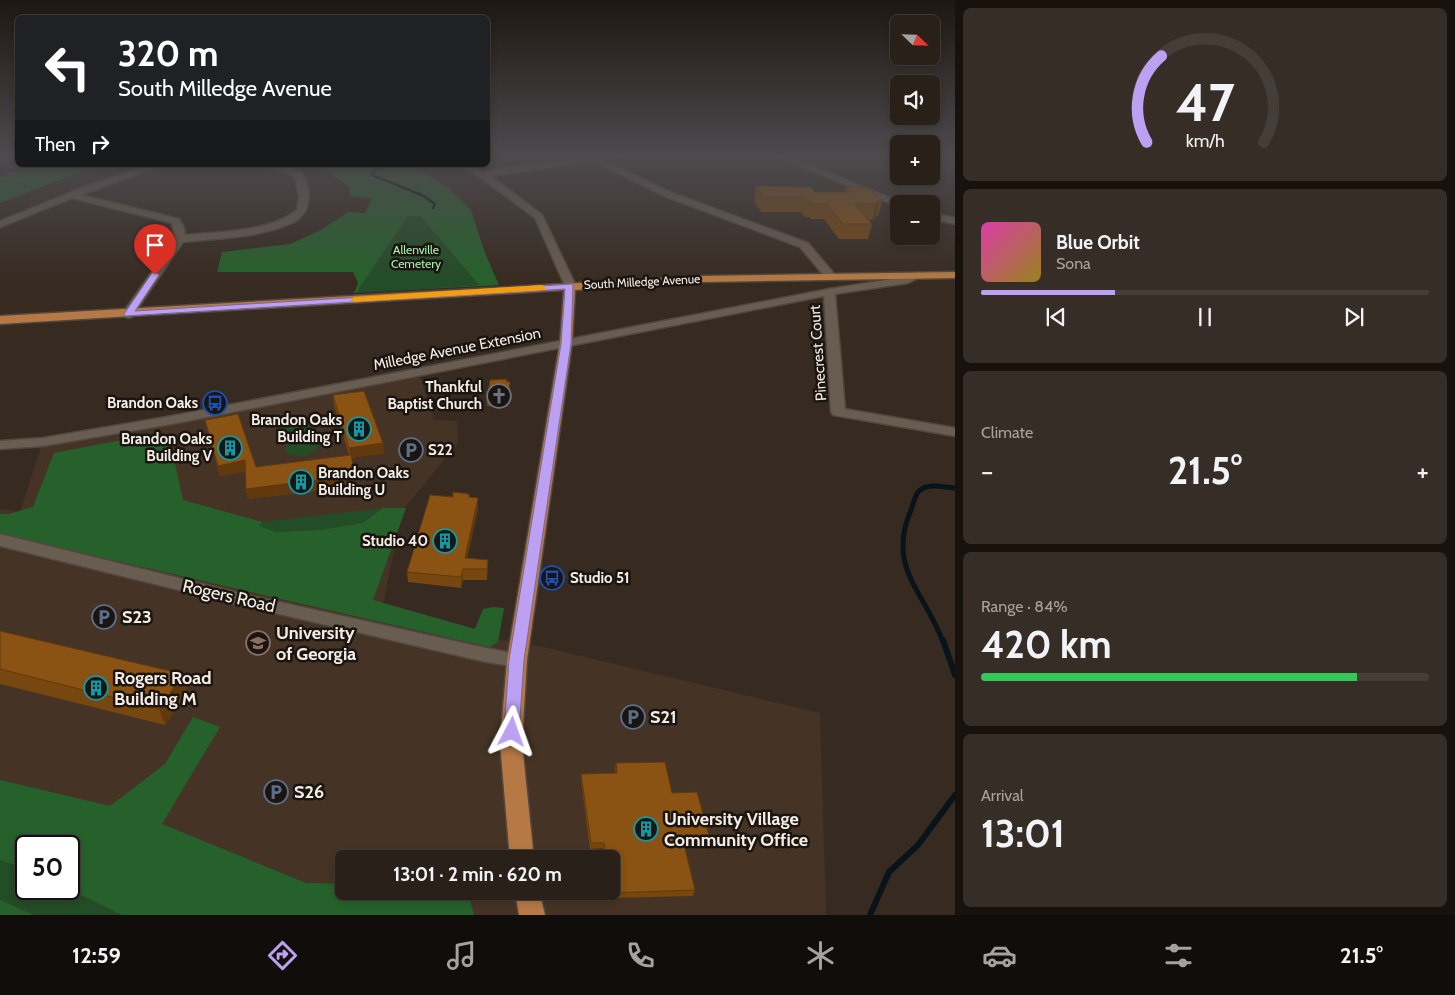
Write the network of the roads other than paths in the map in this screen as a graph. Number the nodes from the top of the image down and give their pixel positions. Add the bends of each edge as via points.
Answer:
1 (67, 197) edge
2 (78, 197) edge
3 (303, 197) edge
4 (512, 197) edge
5 (674, 197) edge
6 (0, 224) edge
7 (180, 239) junction
8 (918, 275) junction
9 (955, 275) edge
10 (830, 276) junction
11 (570, 286) junction
12 (828, 292) junction
13 (128, 314) junction
14 (0, 320) edge
15 (566, 344) junction
16 (955, 432) edge
17 (0, 446) edge
18 (0, 540) edge
19 (517, 660) junction
20 (521, 850) edge
21 (530, 900) edge
22 (532, 915) edge

1 - 6 street
2 - 7 street via 176,221
3 - 7 street via 302,212 280,224
4 - 11 street via 540,217
5 - 10 street via 804,245
7 - 13 street
8 - 9 main road, South Milledge Avenue
8 - 10 main road, South Milledge Avenue
8 - 12 street, Milledge Avenue Extension via 908,280
10 - 11 main road, South Milledge Avenue
11 - 13 main road, South Milledge Avenue
11 - 15 main road
12 - 15 street, Milledge Avenue Extension
12 - 16 street, Pinecrest Court via 838,412
13 - 14 main road, South Milledge Avenue
15 - 17 street, Milledge Avenue Extension via 172,420
15 - 19 main road
18 - 19 street, Rogers Road via 254,602
19 - 20 main road via 511,743
21 - 22 main road

